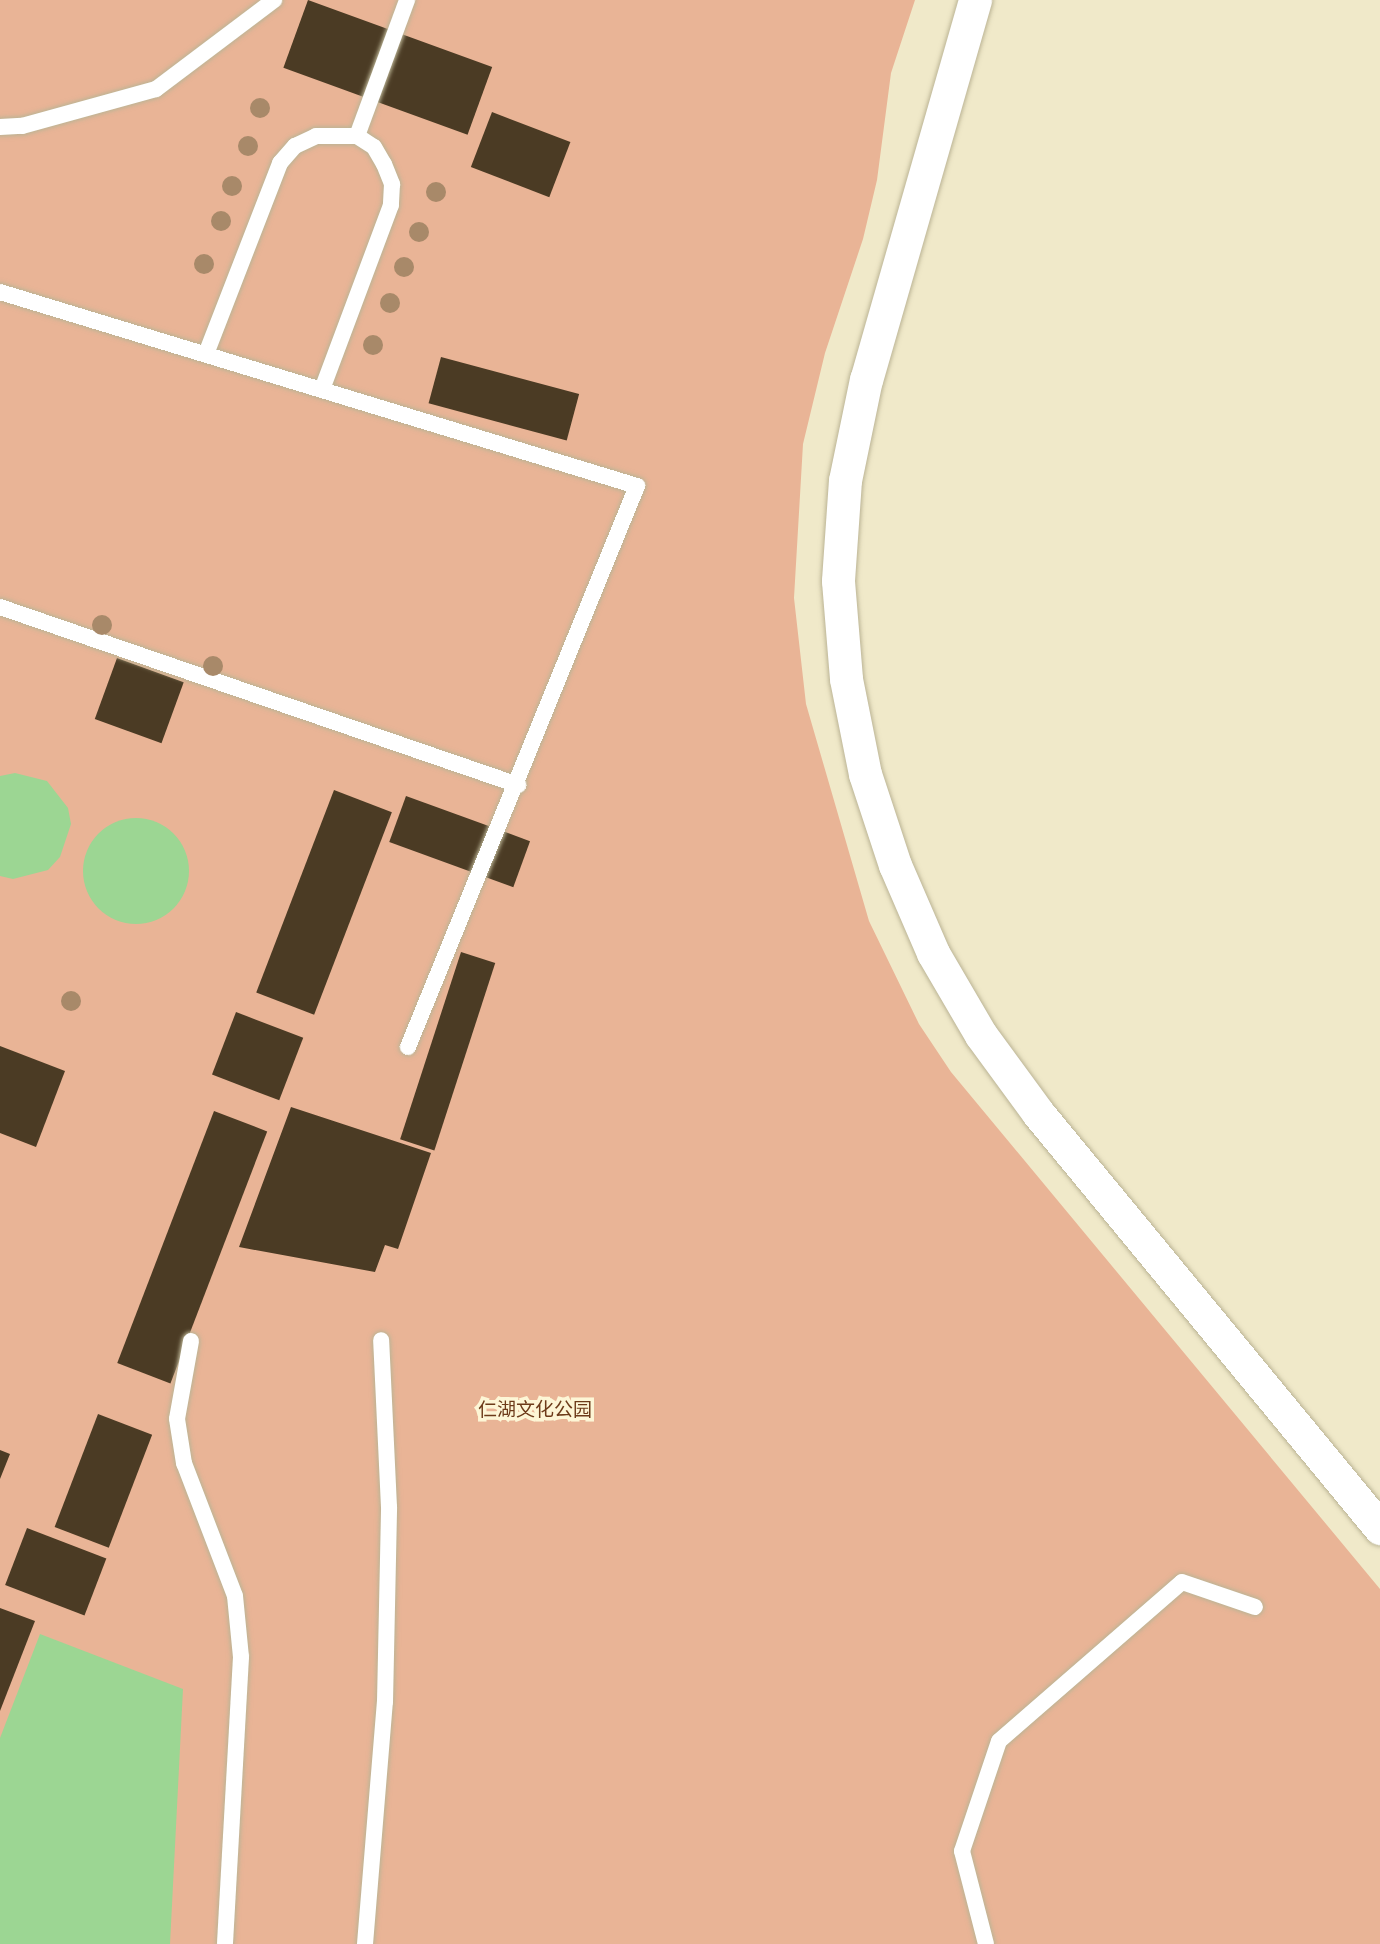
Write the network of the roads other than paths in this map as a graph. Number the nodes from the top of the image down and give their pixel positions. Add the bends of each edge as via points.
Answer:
1 (274, 0) edge
2 (407, 0) edge
3 (975, 0) edge
4 (0, 127) edge
5 (357, 136) junction
6 (0, 292) edge
7 (206, 354) junction
8 (322, 390) junction
9 (0, 607) edge
10 (518, 785) junction
11 (408, 1047) dead end
12 (381, 1340) dead end
13 (191, 1341) dead end
14 (1380, 1528) edge
15 (1255, 1607) dead end
16 (225, 1944) edge
17 (365, 1944) edge
18 (986, 1944) edge

1 - 4 lane via 156,89
2 - 5 lane
3 - 14 street via 866,379 845,480 838,581 846,679 865,774 895,865 933,953 981,1035 1038,1113
5 - 7 lane via 316,136 295,146 280,163
5 - 8 lane via 374,147 384,164 392,184 391,205
6 - 7 lane
7 - 8 lane
8 - 10 lane via 637,486
9 - 10 lane
10 - 11 lane
12 - 17 lane via 389,1507 385,1702
13 - 16 lane via 177,1419 184,1463 235,1596 241,1657
15 - 18 lane via 1182,1582 999,1741 962,1851

